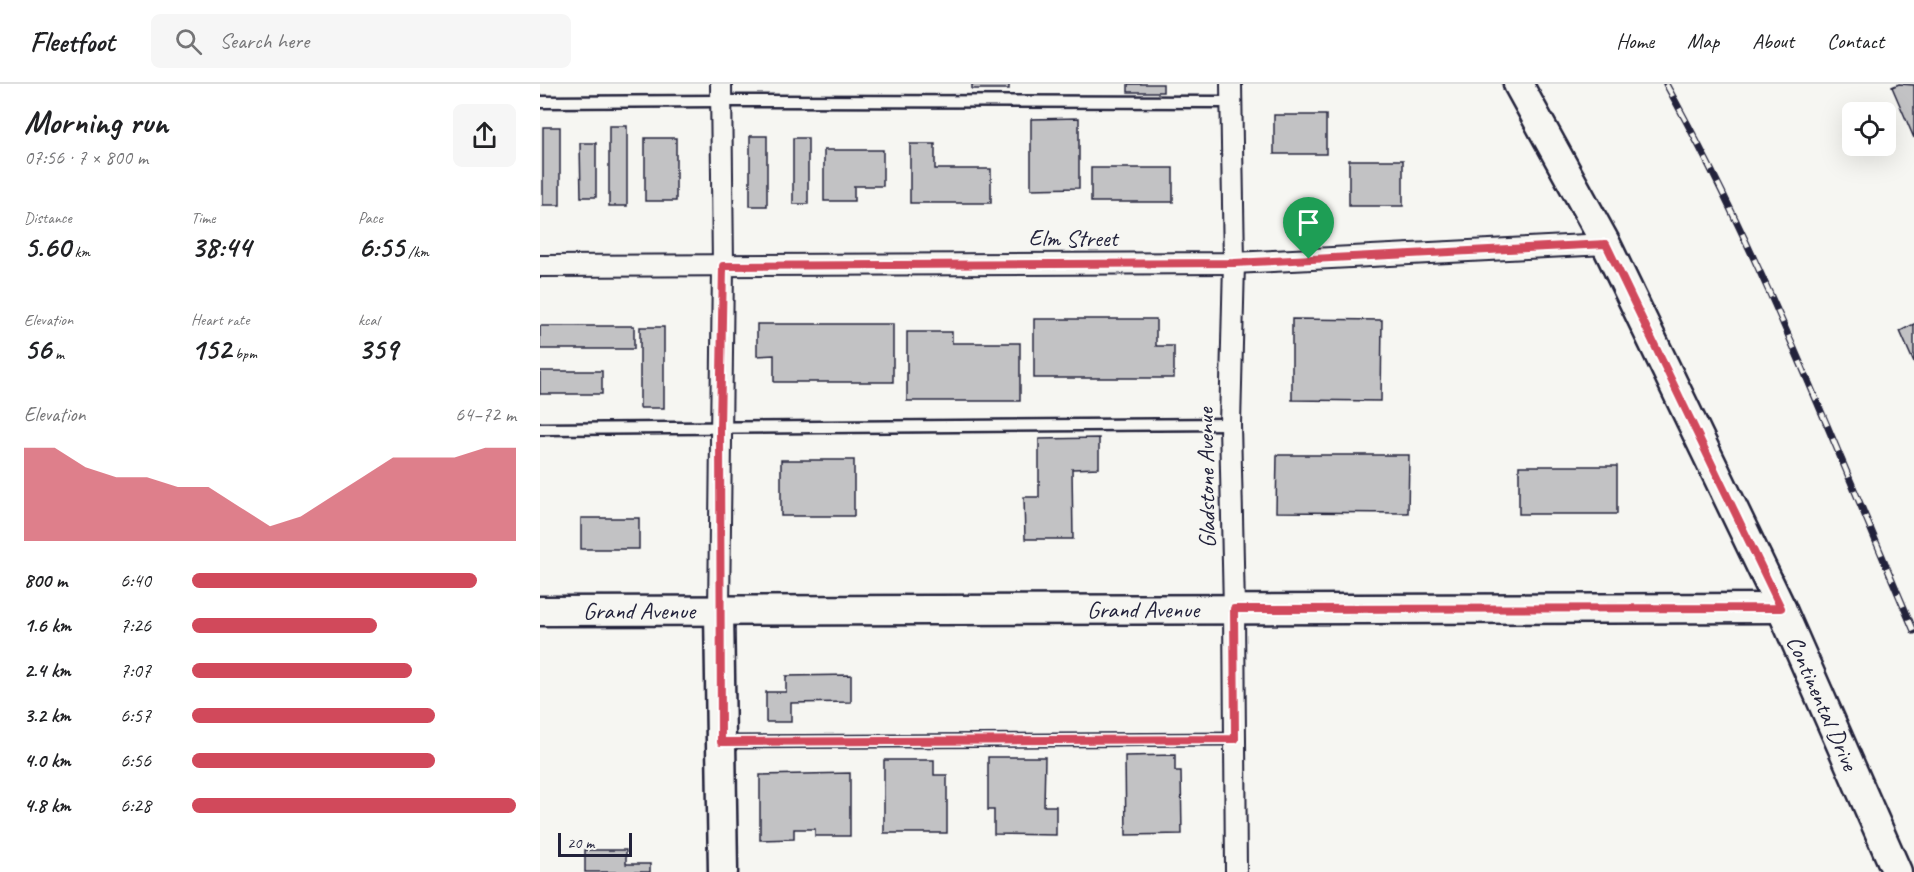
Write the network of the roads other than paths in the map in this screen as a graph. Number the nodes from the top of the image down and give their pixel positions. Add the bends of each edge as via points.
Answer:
1 (1518, 84) edge
2 (721, 92) edge
3 (1231, 93) edge
4 (540, 102) edge
5 (1606, 244) junction
6 (1234, 263) junction
7 (540, 266) edge
8 (723, 266) junction
9 (1230, 424) junction
10 (720, 428) junction
11 (540, 429) edge
12 (1781, 608) junction
13 (1234, 609) junction
14 (540, 611) edge
15 (720, 611) junction
16 (1235, 739) junction
17 (721, 742) junction
18 (723, 872) edge
19 (1236, 872) edge
20 (1897, 872) edge

1 - 5 main road, Continental Drive
2 - 3 lane
2 - 4 lane
2 - 8 street
3 - 6 street, Gladstone Avenue
5 - 6 street, Elm Street
5 - 12 main road, Continental Drive
6 - 8 street, Elm Street
6 - 9 street, Gladstone Avenue
7 - 8 street, Elm Street
8 - 10 street
9 - 10 lane
9 - 13 street, Gladstone Avenue
10 - 11 lane
10 - 15 street
12 - 13 main road, Grand Avenue
12 - 20 main road, Continental Drive
13 - 15 main road, Grand Avenue
13 - 16 street, Gladstone Avenue
14 - 15 main road, Grand Avenue
15 - 17 main road
16 - 17 lane
16 - 19 street, Gladstone Avenue
17 - 18 main road

